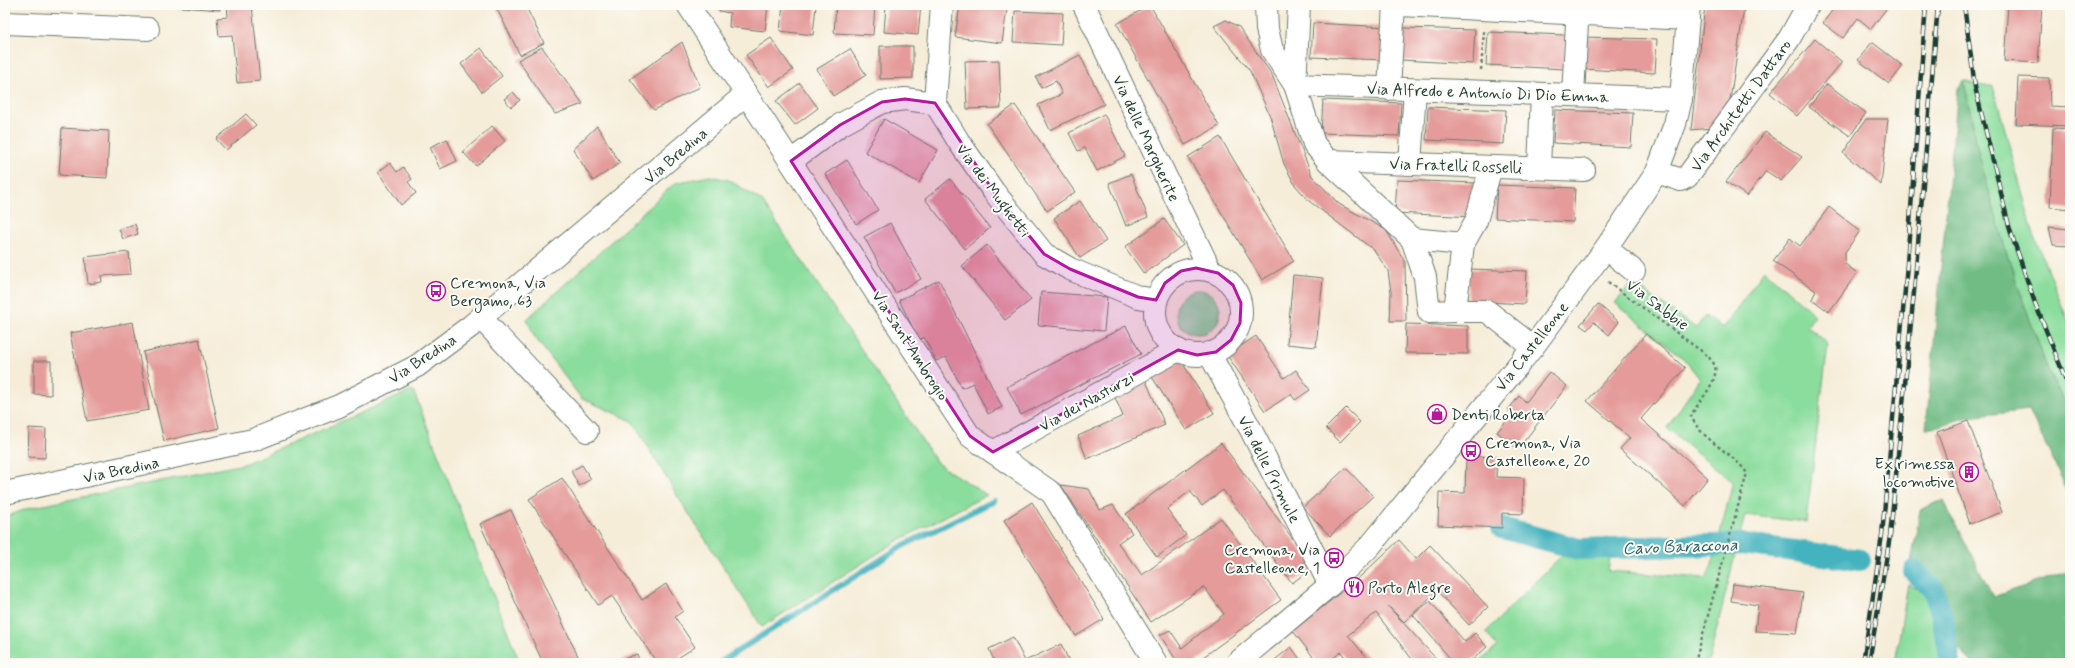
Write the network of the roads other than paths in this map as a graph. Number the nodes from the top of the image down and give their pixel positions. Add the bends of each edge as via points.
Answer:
1 (688, 5) edge
2 (942, 5) edge
3 (1084, 5) edge
4 (1266, 5) edge
5 (1299, 5) edge
6 (1394, 5) edge
7 (1400, 5) edge
8 (1808, 5) edge
9 (1577, 9) edge
10 (1688, 12) edge
11 (5, 23) edge
12 (148, 29) dead end
13 (1295, 85) junction
14 (1389, 89) junction
15 (1415, 90) junction
16 (746, 94) junction
17 (1542, 94) junction
18 (1573, 95) junction
19 (1681, 99) junction
20 (935, 103) junction
21 (791, 161) junction
22 (1328, 161) junction
23 (1410, 164) junction
24 (1491, 167) junction
25 (1539, 168) junction
26 (1584, 170) dead end
27 (1657, 172) junction
28 (1412, 239) junction
29 (1463, 244) junction
30 (1606, 248) junction
31 (1210, 270) junction
32 (1634, 271) dead end
33 (1156, 300) junction
34 (1455, 311) junction
35 (480, 318) junction
36 (1533, 347) junction
37 (1178, 350) junction
38 (1208, 353) junction
39 (587, 431) dead end
40 (993, 452) junction
41 (5, 493) edge
42 (1330, 585) junction
43 (1156, 663) edge
44 (1237, 663) edge

1 - 16 street, Via Sant'Ambrogio
2 - 20 street
3 - 31 street, Via delle Margherite
4 - 13 street via 1267,29 1272,50
5 - 13 street
6 - 14 street
7 - 9 street via 1485,9
8 - 27 street, Via Architetti Dattaro via 1789,39 1687,177 1681,180
9 - 10 street
9 - 18 street
10 - 19 street, Via Castelleone
11 - 12 street
13 - 14 street, Via Alfredo e Antonio Di Dio Emma
13 - 22 street via 1314,144
14 - 15 street, Via Alfredo e Antonio Di Dio Emma
15 - 17 street, Via Alfredo e Antonio Di Dio Emma
15 - 23 street
16 - 21 street, Via Sant'Ambrogio
16 - 35 street, Via Bredina
17 - 18 street, Via Alfredo e Antonio Di Dio Emma
17 - 25 street
18 - 19 street, Via Alfredo e Antonio Di Dio Emma
19 - 27 street, Via Castelleone via 1675,124
20 - 21 street via 905,99 882,102 840,125
20 - 33 street, Via dei Mughetti via 994,192 1044,254 1070,269 1138,297
21 - 40 street, Via Sant'Ambrogio via 970,436
22 - 23 street, Via Fratelli Rosselli
22 - 28 street
23 - 24 street, Via Fratelli Rosselli
24 - 25 street, Via Fratelli Rosselli
24 - 29 street via 1476,221
25 - 26 street, Via Fratelli Rosselli
27 - 30 street, Via Castelleone
28 - 29 street
28 - 34 street via 1425,277 1430,312
29 - 34 street
30 - 32 street
30 - 36 street, Via Castelleone
31 - 33 street via 1196,268 1180,271 1165,283
31 - 38 street via 1233,285 1241,303 1241,318 1231,340 1216,352
33 - 37 street via 1155,316 1163,338
34 - 36 street via 1487,311
35 - 39 street
35 - 41 street, Via Bredina via 417,366 339,406 253,440
36 - 42 street, Via Castelleone via 1370,546
37 - 38 street via 1196,355
37 - 40 street, Via dei Nasturzi
38 - 42 street, Via delle Primule via 1251,430
40 - 43 street, Via Sant'Ambrogio via 1052,493
42 - 44 street, Via Castelleone

